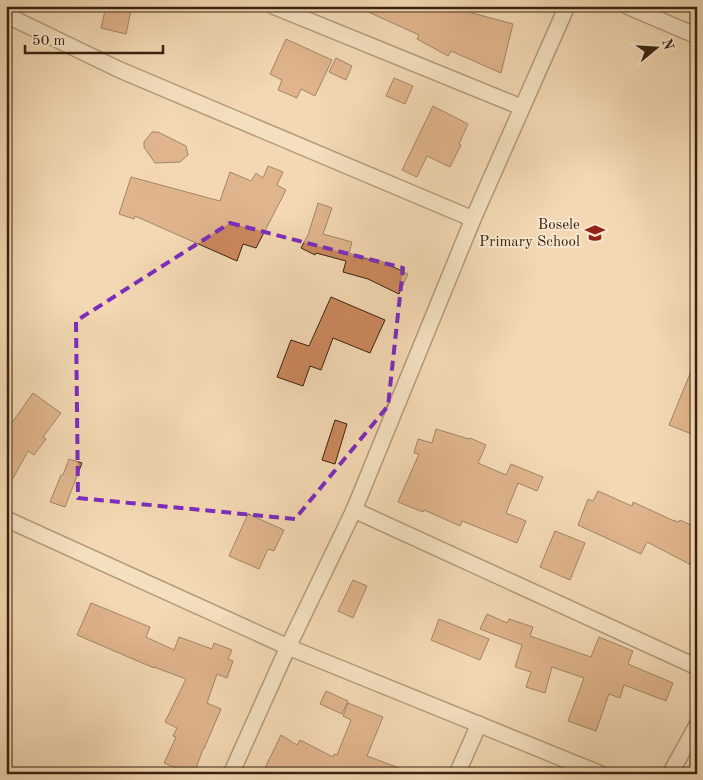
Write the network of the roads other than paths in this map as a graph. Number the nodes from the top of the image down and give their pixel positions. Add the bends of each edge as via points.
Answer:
1 (272, 6) edge
2 (567, 6) edge
3 (627, 6) edge
4 (6, 15) edge
5 (697, 36) edge
6 (521, 107) junction
7 (473, 219) junction
8 (354, 510) junction
9 (6, 519) edge
10 (288, 647) junction
11 (697, 667) edge
12 (479, 724) junction
13 (697, 725) edge
14 (231, 774) edge
15 (457, 774) edge
16 (601, 774) edge
17 (670, 774) edge

1 - 6 street
2 - 6 street
3 - 5 street
4 - 7 street via 120,70
6 - 7 street
7 - 8 street
8 - 10 street
8 - 11 street
9 - 10 street
10 - 12 street
10 - 14 street
12 - 15 street
12 - 16 street
13 - 17 street

